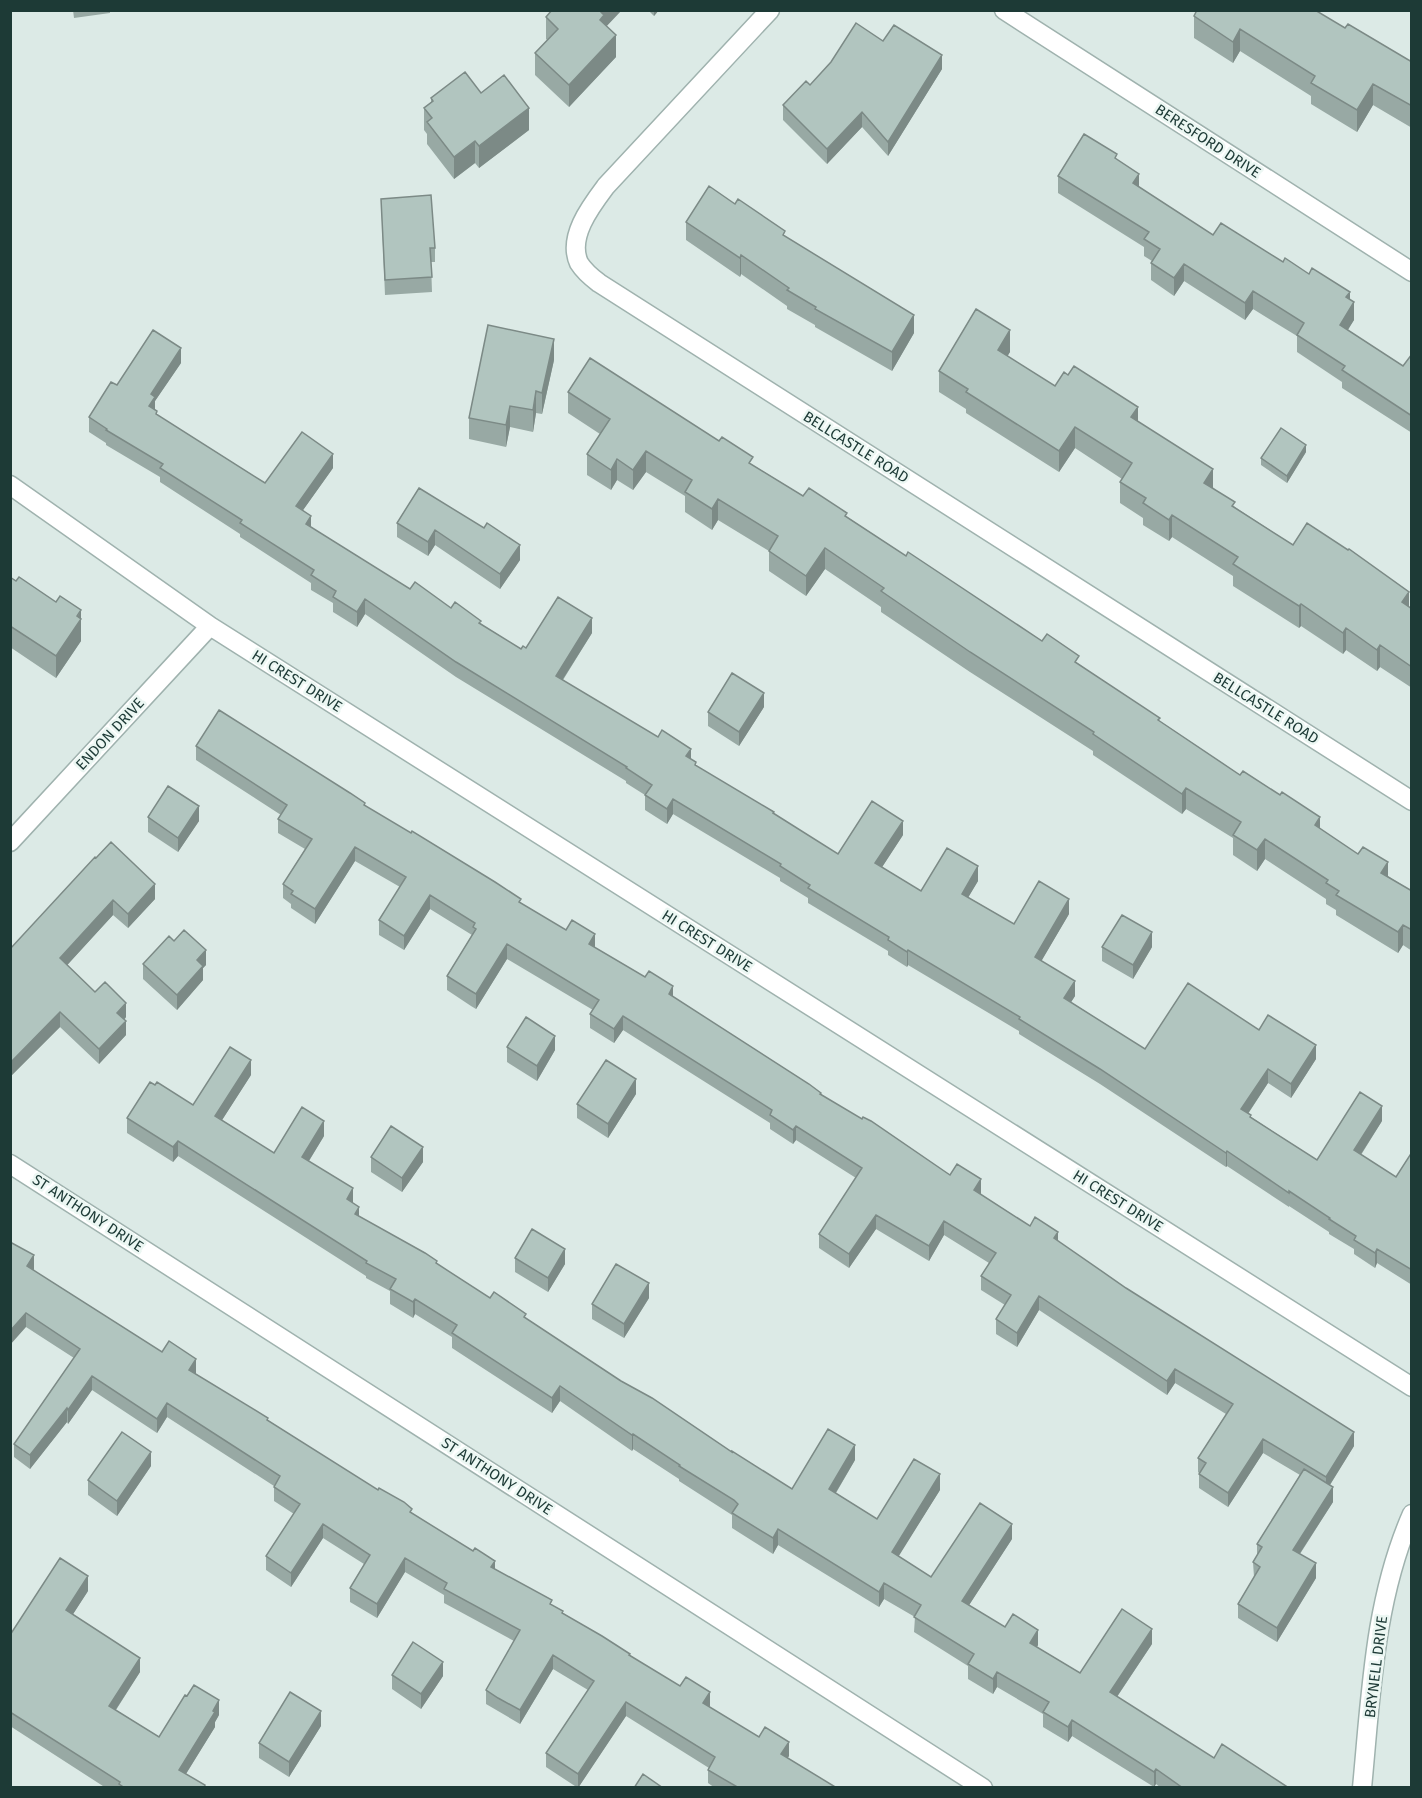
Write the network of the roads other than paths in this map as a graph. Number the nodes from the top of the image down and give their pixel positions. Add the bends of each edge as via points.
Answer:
1 (770, 10) edge
2 (1004, 10) edge
3 (1412, 272) edge
4 (10, 485) edge
5 (210, 626) junction
6 (1412, 801) edge
7 (10, 842) edge
8 (10, 1164) edge
9 (1412, 1387) edge
10 (1412, 1514) edge
11 (983, 1788) edge
12 (1362, 1788) edge

1 - 6 street, BELLCASTLE ROAD via 590,207 578,234 576,250 585,272
2 - 3 street, BERESFORD DRIVE
4 - 5 street, HI CREST DRIVE
5 - 7 street, ENDON DRIVE
5 - 9 street, HI CREST DRIVE
8 - 11 street, ST ANTHONY DRIVE
10 - 12 street, BRYNELL DRIVE via 1390,1576 1378,1631

